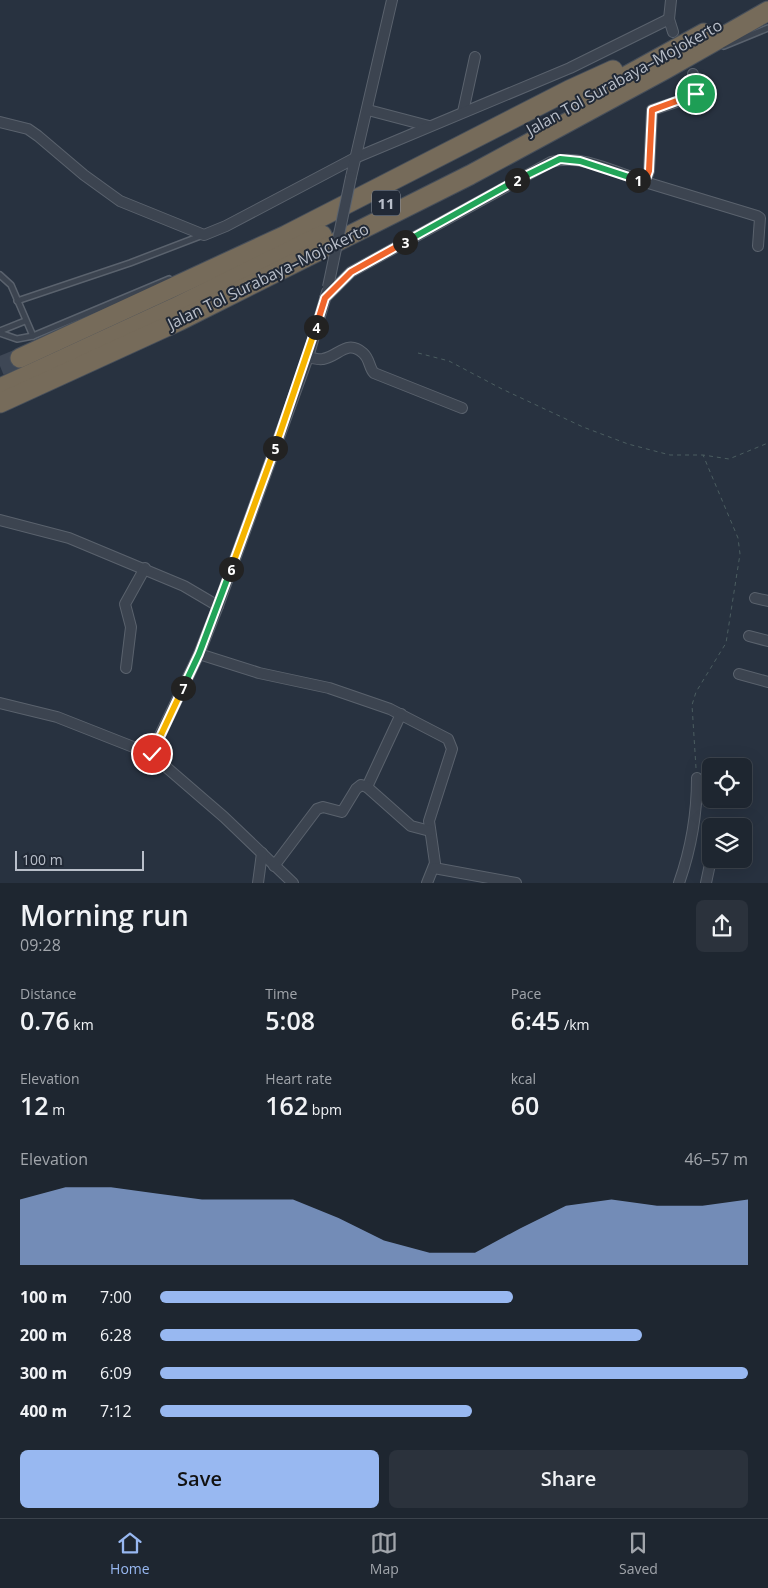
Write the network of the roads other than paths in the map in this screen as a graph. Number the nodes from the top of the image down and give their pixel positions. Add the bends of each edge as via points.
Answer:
1 (392, 0) edge
2 (671, 0) edge
3 (762, 0) edge
4 (768, 11) edge
5 (670, 19) junction
6 (725, 21) junction
7 (768, 28) edge
8 (673, 32) dead end
9 (722, 47) dead end
10 (712, 50) dead end
11 (475, 57) dead end
12 (666, 69) junction
13 (693, 74) dead end
14 (368, 110) junction
15 (463, 112) junction
16 (0, 122) edge
17 (429, 126) junction
18 (355, 158) junction
19 (645, 182) junction
20 (204, 235) junction
21 (286, 235) junction
22 (758, 246) dead end
23 (196, 269) dead end
24 (0, 274) edge
25 (178, 276) dead end
26 (325, 298) junction
27 (17, 301) junction
28 (25, 321) junction
29 (0, 332) edge
30 (33, 336) junction
31 (308, 357) junction
32 (20, 358) tunnel mouth
33 (0, 388) edge
34 (0, 403) edge
35 (462, 408) dead end
36 (0, 520) edge
37 (144, 568) junction
38 (755, 598) dead end
39 (768, 601) edge
40 (218, 606) junction
41 (749, 636) dead end
42 (768, 641) edge
43 (199, 654) junction
44 (126, 668) dead end
45 (739, 674) dead end
46 (768, 682) edge
47 (0, 703) edge
48 (401, 714) junction
49 (152, 754) junction
50 (697, 778) road end
51 (367, 787) junction
52 (430, 831) junction
53 (262, 854) junction
54 (274, 866) junction
55 (434, 868) junction
56 (709, 868) edge
57 (258, 883) edge
58 (294, 883) edge
59 (427, 883) edge
60 (516, 883) edge
61 (680, 883) edge
62 (706, 883) edge

1 - 14 street
2 - 5 street
3 - 6 highway, Jalan Tol Surabaya–Mojokerto / 11
4 - 12 highway, Jalan Tol Surabaya–Mojokerto / 11
5 - 8 street
5 - 15 street via 570,68
6 - 21 highway via 569,90
6 - 33 highway, Jalan Tol Surabaya–Mojokerto / 11 via 466,164 174,308
7 - 9 lane
10 - 12 lane
11 - 15 street
12 - 34 highway, Jalan Tol Surabaya–Mojokerto / 11 via 470,175 188,317
13 - 19 street via 694,96 654,108 651,114 649,171
14 - 17 street
14 - 18 street
15 - 17 street
16 - 20 street via 28,129 120,201
17 - 18 street
18 - 20 street
18 - 26 street, bridge
19 - 22 street via 757,216 762,224
19 - 26 street via 580,161 560,159 551,162 351,272
20 - 27 lane
21 - 23 lane
21 - 32 highway
24 - 27 lane via 11,285
25 - 30 lane
26 - 31 street
27 - 28 lane
28 - 29 lane
28 - 30 lane
29 - 30 lane via 17,339
31 - 35 street via 321,360 342,349 357,349 369,359 374,373
31 - 40 street
36 - 37 street via 69,538
37 - 40 street
37 - 44 street via 125,604 131,627
38 - 39 street
40 - 43 street
41 - 42 street
43 - 48 street via 259,673 328,688
43 - 49 street
45 - 46 street
47 - 49 street via 57,717
48 - 51 street
48 - 52 street via 452,744 447,771 432,812
49 - 53 street
50 - 61 street via 696,813
51 - 52 street via 411,826
51 - 54 street via 358,786 342,812 323,807 317,809
52 - 55 street
53 - 54 street
53 - 57 street
54 - 58 street
55 - 59 street
55 - 60 street
56 - 62 street

